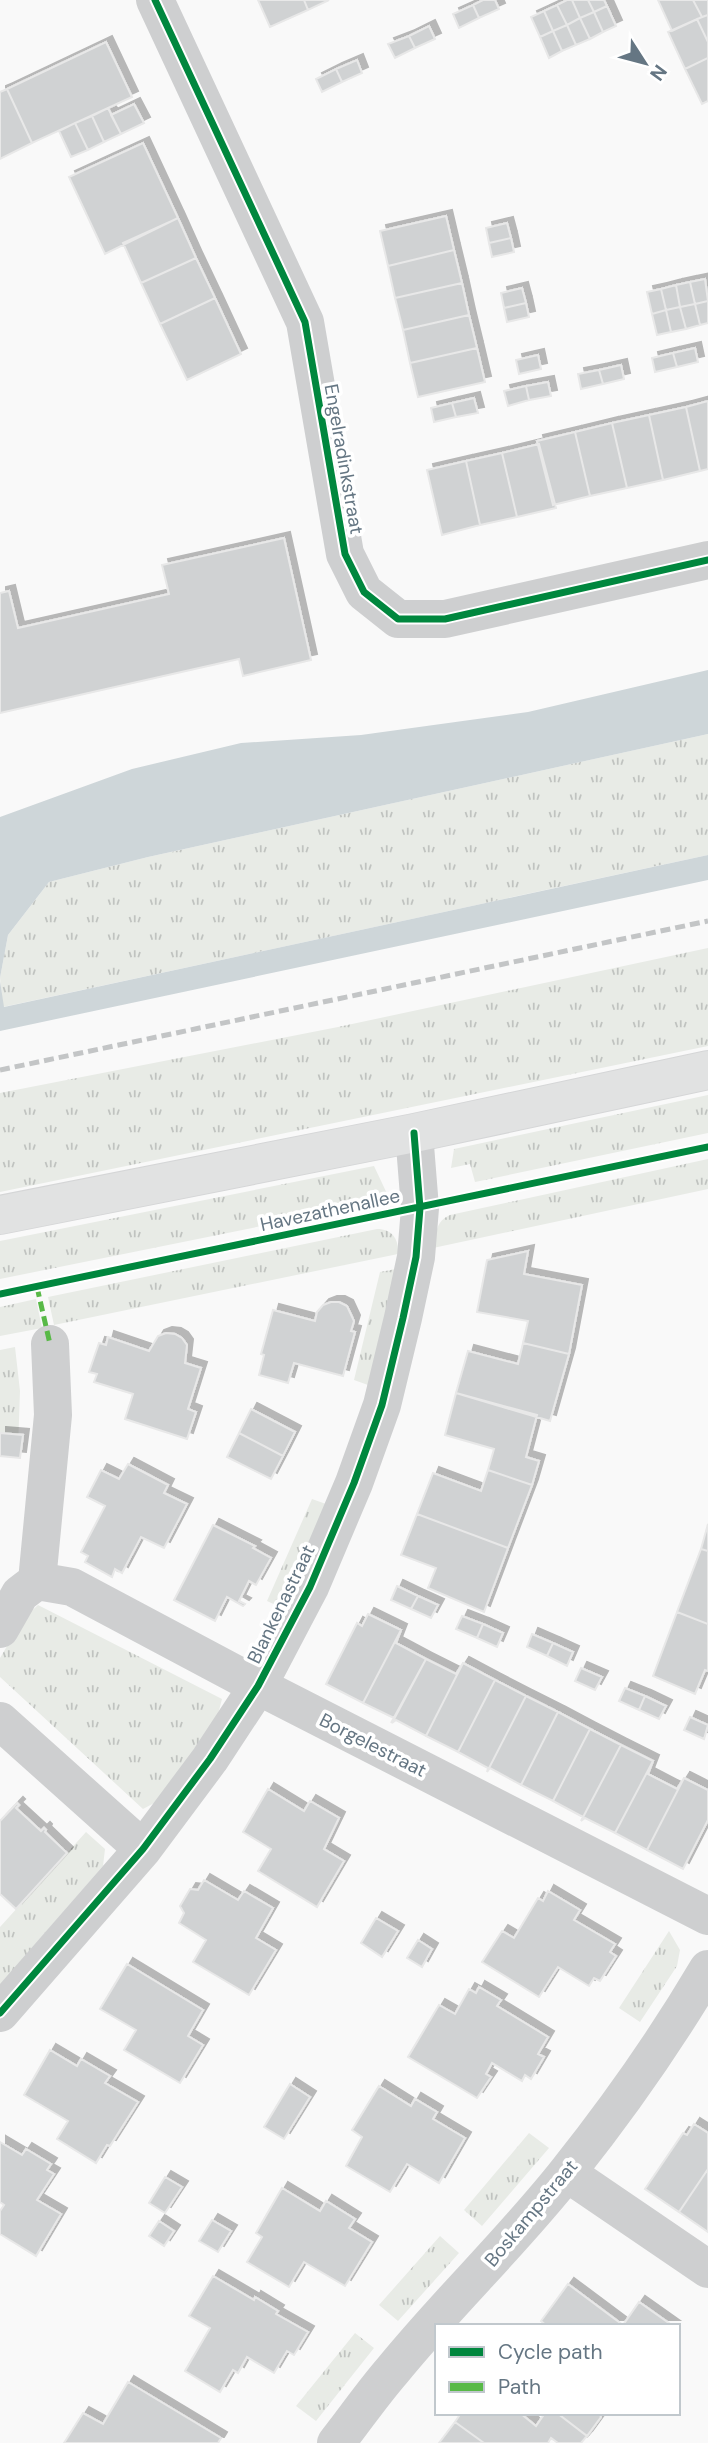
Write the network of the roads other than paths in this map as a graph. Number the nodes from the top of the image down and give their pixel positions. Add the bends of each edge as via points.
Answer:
1 (155, 0) edge
2 (708, 560) edge
3 (708, 1070) edge
4 (414, 1133) junction
5 (0, 1215) edge
6 (50, 1344) dead end
7 (37, 1581) junction
8 (0, 1629) edge
9 (258, 1686) junction
10 (0, 1721) edge
11 (143, 1849) junction
12 (708, 1916) edge
13 (708, 1969) edge
14 (0, 2013) edge
15 (567, 2173) junction
16 (708, 2269) edge
17 (336, 2443) edge

1 - 2 street, Engelradinkstraat via 305,323 345,554 365,592 398,619 445,619
3 - 4 main road
4 - 5 main road
4 - 9 street, Blankenastraat via 420,1208 415,1257 382,1405 310,1587
6 - 7 street via 53,1415
7 - 8 street via 20,1594
7 - 9 street, Borgelestraat via 72,1587
9 - 11 street, Blankenastraat
9 - 12 street, Borgelestraat
10 - 11 street
11 - 14 street, Blankenastraat
13 - 15 street, Boskampstraat via 627,2093
15 - 16 street
15 - 17 street, Boskampstraat via 392,2370

